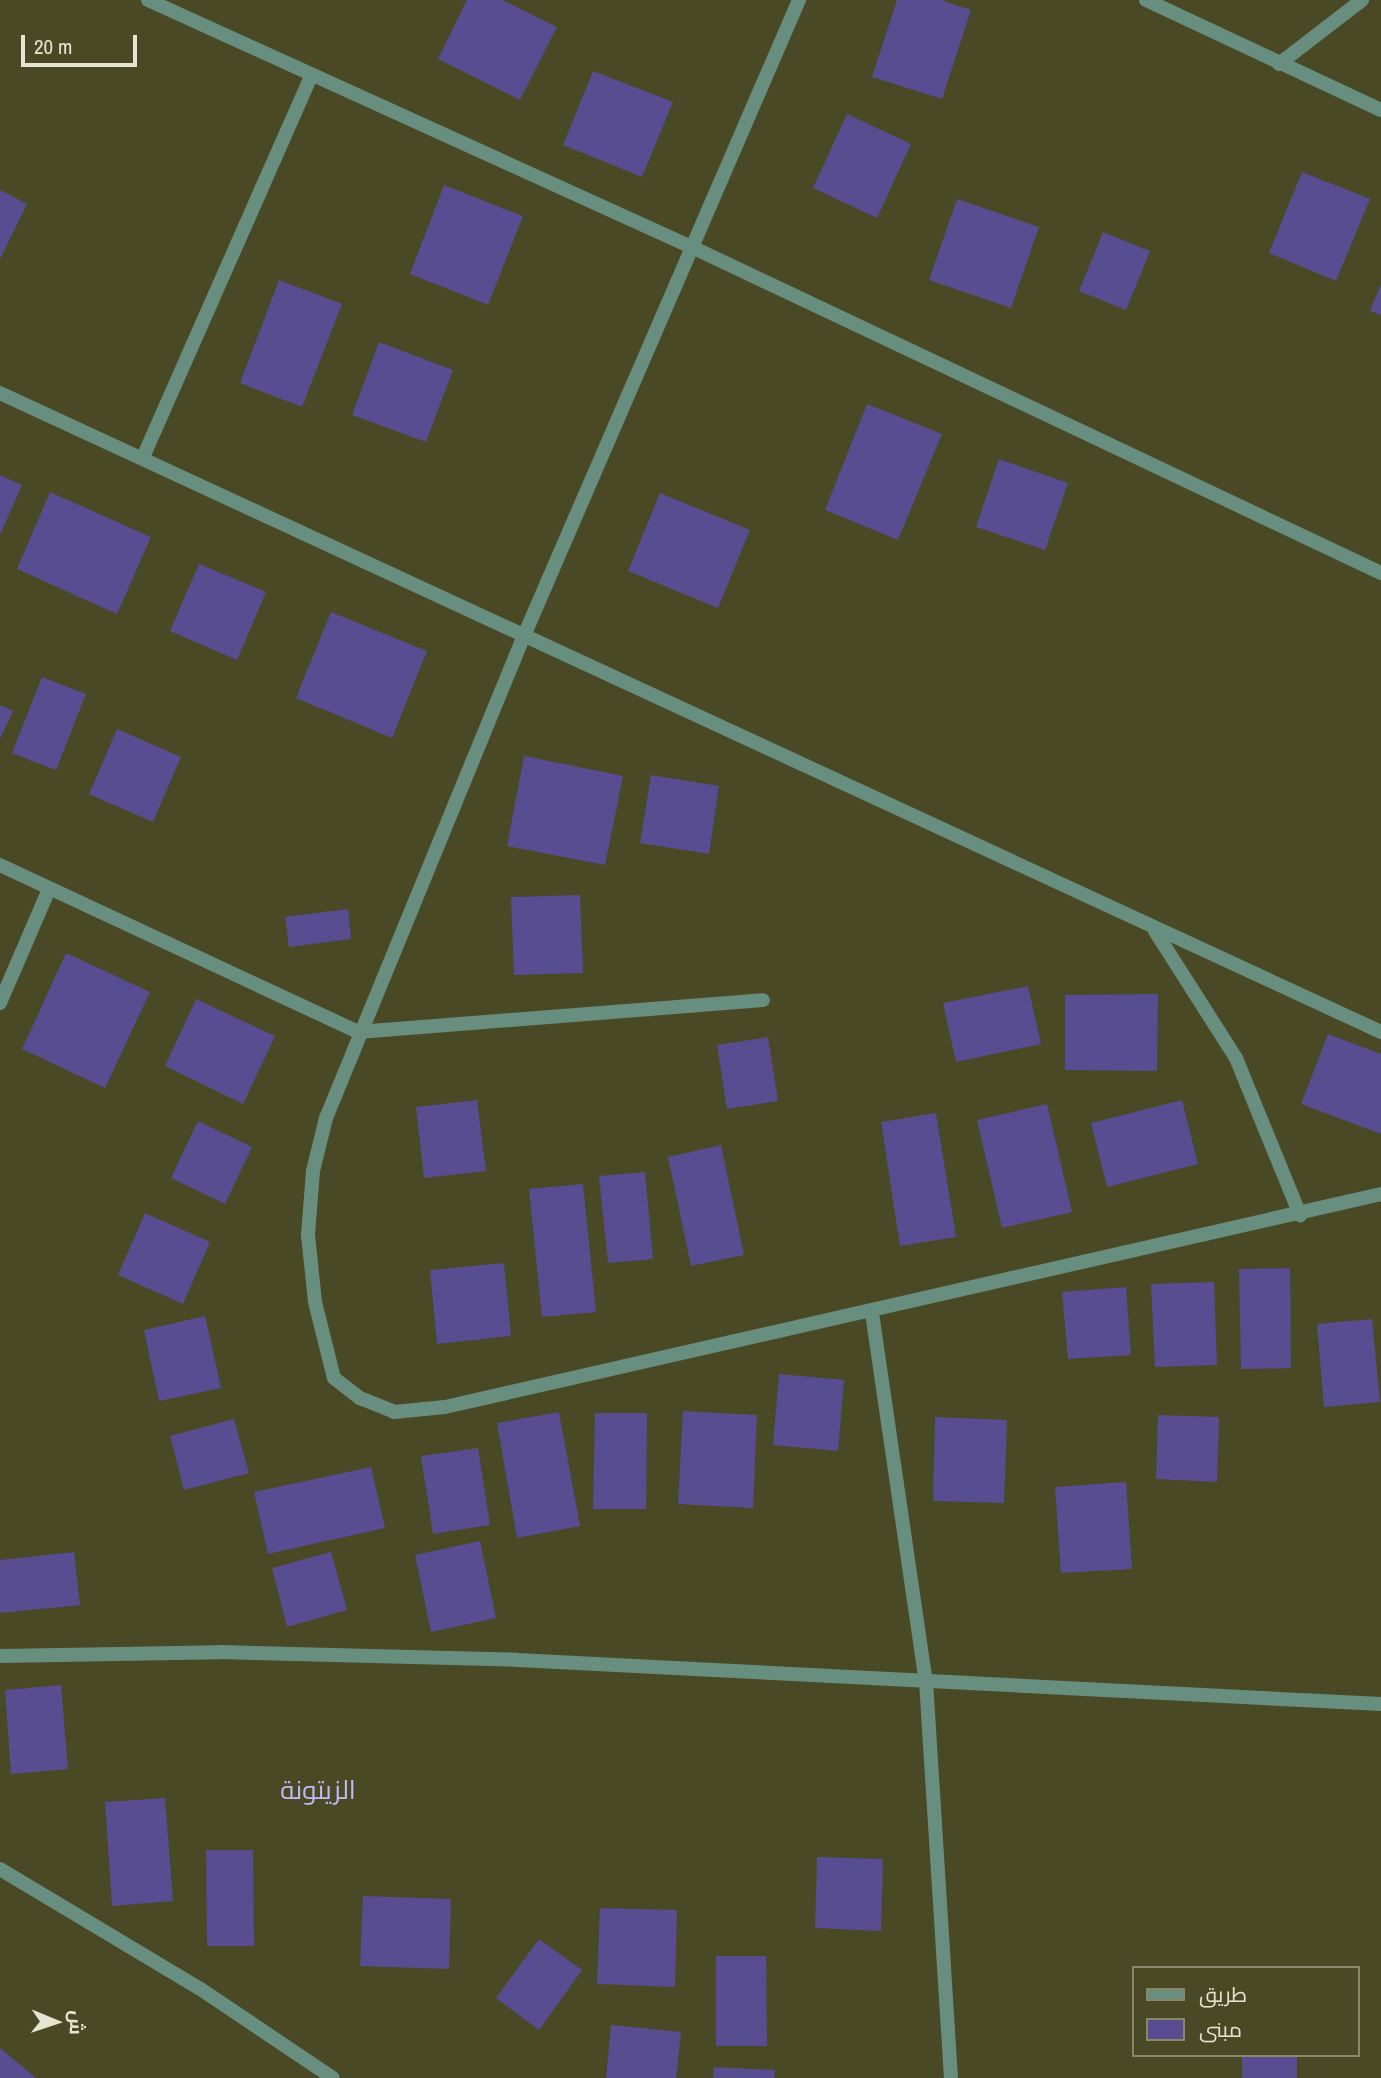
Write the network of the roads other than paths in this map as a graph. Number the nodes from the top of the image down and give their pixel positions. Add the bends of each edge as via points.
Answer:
1 (148, 0) edge
2 (799, 0) edge
3 (1146, 0) edge
4 (1362, 0) edge
5 (1279, 64) junction
6 (312, 75) junction
7 (1381, 110) edge
8 (696, 249) junction
9 (0, 393) edge
10 (144, 455) junction
11 (1381, 573) edge
12 (523, 638) junction
13 (0, 865) edge
14 (49, 889) junction
15 (1155, 931) junction
16 (762, 1000) dead end
17 (0, 1003) edge
18 (358, 1032) junction
19 (1381, 1032) edge
20 (1381, 1194) edge
21 (1300, 1214) junction
22 (872, 1313) junction
23 (0, 1656) edge
24 (926, 1681) junction
25 (1381, 1704) edge
26 (0, 1869) edge
27 (333, 2078) edge
28 (951, 2078) edge

1 - 6 street
2 - 8 street
3 - 5 street
4 - 5 street
5 - 7 street
6 - 8 street
6 - 10 street
8 - 11 street
8 - 12 street
9 - 10 street
10 - 12 street
12 - 15 street
12 - 18 street
13 - 14 street
14 - 17 street
14 - 18 street
15 - 19 street
15 - 21 street via 1236,1058
16 - 18 street
18 - 22 street via 313,1171 308,1235 315,1303 334,1378 360,1398 394,1412 445,1408
20 - 21 street
21 - 22 street
22 - 24 street
23 - 24 street via 287,1654
24 - 25 street
24 - 28 street
26 - 27 street via 199,1988

